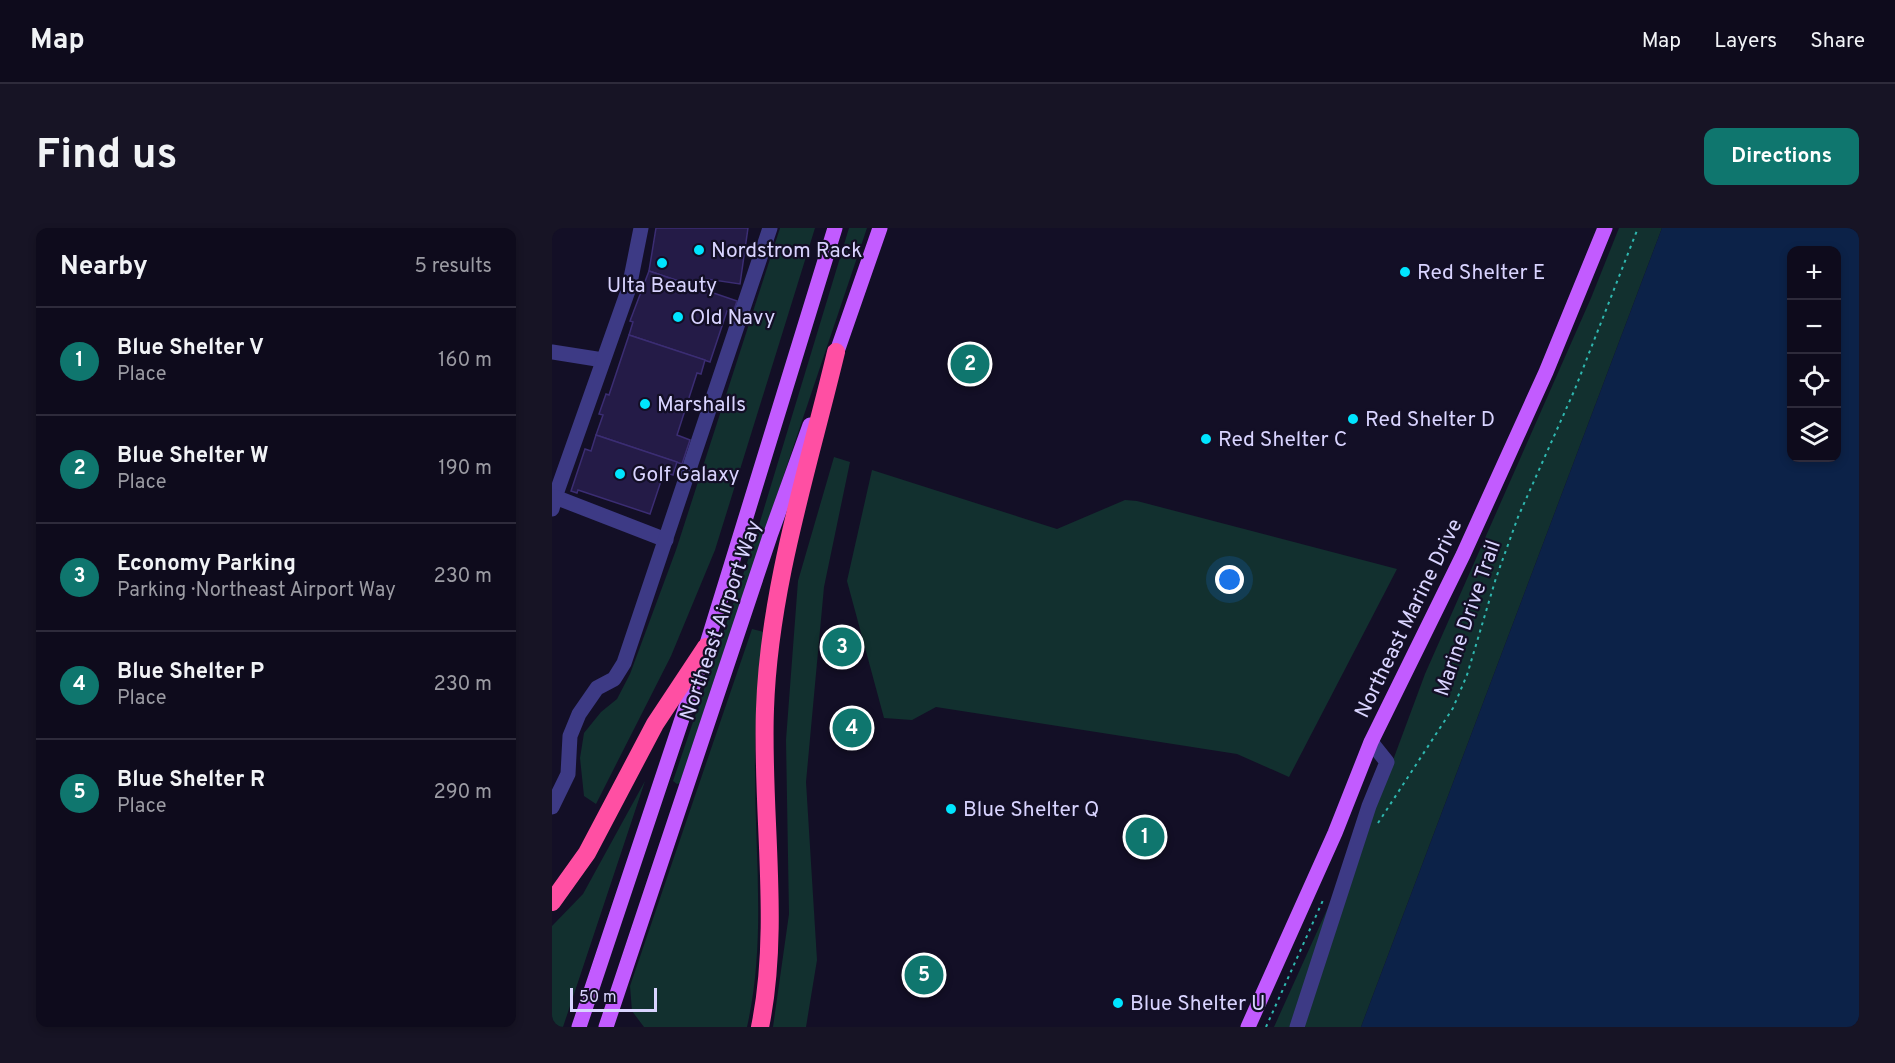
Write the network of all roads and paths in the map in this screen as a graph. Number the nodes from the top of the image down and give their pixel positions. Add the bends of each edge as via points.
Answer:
1 (641, 228) edge
2 (770, 228) edge
3 (835, 228) edge
4 (880, 228) edge
5 (1605, 228) edge
6 (1638, 228) edge
7 (552, 352) edge
8 (836, 352) junction
9 (603, 360) junction
10 (553, 501) edge
11 (666, 540) junction
12 (706, 647) junction
13 (1371, 742) junction
14 (555, 796) edge
15 (1373, 830) dead end
16 (1328, 893) dead end
17 (552, 902) edge
18 (760, 1025) edge
19 (579, 1027) edge
20 (606, 1027) edge
21 (1248, 1027) edge
22 (1266, 1027) edge
23 (1297, 1027) edge

1 - 9 lane via 629,288
2 - 11 lane
3 - 12 main road, Northeast Airport Way
4 - 8 main road, Northeast Airport Way
5 - 13 main road, Northeast Marine Drive via 1546,372 1463,555
6 - 15 path, Marine Drive Trail via 1575,388 1518,517 1453,708
7 - 9 lane
8 - 18 highway via 770,637 765,731 768,947
8 - 20 main road, Northeast Airport Way via 770,536
9 - 10 lane
10 - 11 lane
11 - 14 lane via 624,663 614,679 597,688 579,714 570,736 568,774
12 - 17 highway via 656,724 587,853
12 - 19 main road, Northeast Airport Way
13 - 21 main road, Northeast Marine Drive via 1335,833
13 - 23 lane via 1387,762 1365,817
16 - 22 path

